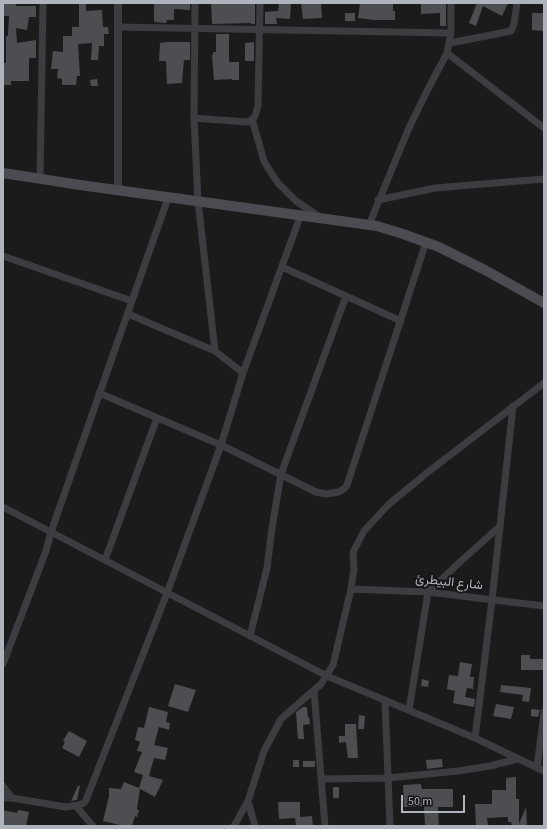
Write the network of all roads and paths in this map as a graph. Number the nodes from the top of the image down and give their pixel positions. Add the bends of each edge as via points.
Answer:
1 (43, 3) edge
2 (118, 3) edge
3 (195, 3) edge
4 (260, 3) edge
5 (451, 3) edge
6 (517, 3) edge
7 (118, 28) junction
8 (195, 28) junction
9 (260, 30) junction
10 (451, 33) junction
11 (450, 42) junction
12 (447, 53) junction
13 (194, 118) junction
14 (252, 119) junction
15 (544, 128) edge
16 (3, 173) edge
17 (40, 179) junction
18 (544, 180) edge
19 (118, 190) junction
20 (168, 198) junction
21 (378, 200) junction
22 (198, 201) junction
23 (300, 217) junction
24 (324, 219) junction
25 (369, 225) junction
26 (426, 242) junction
27 (3, 256) edge
28 (282, 267) junction
29 (346, 296) junction
30 (132, 301) junction
31 (544, 303) edge
32 (128, 314) junction
33 (401, 321) junction
34 (214, 351) junction
35 (243, 373) junction
36 (544, 383) edge
37 (99, 393) junction
38 (513, 406) junction
39 (158, 418) junction
40 (221, 445) junction
41 (281, 474) junction
42 (3, 507) edge
43 (499, 527) junction
44 (52, 532) junction
45 (105, 560) junction
46 (351, 589) junction
47 (428, 592) junction
48 (167, 593) junction
49 (492, 600) junction
50 (544, 606) edge
51 (250, 636) junction
52 (3, 664) edge
53 (327, 676) junction
54 (314, 691) junction
55 (385, 700) junction
56 (409, 710) junction
57 (544, 712) edge
58 (475, 738) junction
59 (517, 759) junction
60 (541, 770) edge
61 (388, 778) junction
62 (322, 779) junction
63 (3, 786) edge
64 (3, 798) edge
65 (12, 798) junction
66 (248, 801) junction
67 (76, 806) junction
68 (93, 826) edge
69 (234, 826) edge
70 (255, 826) edge
71 (325, 826) edge
72 (390, 826) edge

1 - 17 street
2 - 7 street
3 - 8 street
4 - 9 street
5 - 10 street
6 - 11 street via 511,31
7 - 8 street
7 - 19 street
8 - 9 street
8 - 13 street
9 - 10 street
9 - 14 street via 258,106
10 - 11 street
11 - 12 street
12 - 15 street
12 - 21 street via 418,110
13 - 14 street via 243,122
13 - 22 street
14 - 24 street via 264,160 273,176 296,201
16 - 17 main road
17 - 19 main road
18 - 21 street via 435,188
19 - 20 main road
20 - 22 main road
20 - 30 street
21 - 25 street
22 - 23 main road
22 - 34 street
23 - 24 main road
23 - 28 street
24 - 25 main road
25 - 26 main road
26 - 31 main road
26 - 33 street
27 - 30 street
28 - 29 street
28 - 35 street
29 - 33 street
29 - 41 street
30 - 32 street
32 - 34 street
32 - 37 street
33 - 41 street via 345,488 339,492 319,493
34 - 35 street
35 - 40 street
36 - 38 street
37 - 39 street
37 - 44 street
38 - 43 street
38 - 46 street via 388,505 367,527 352,552 354,570
39 - 40 street
39 - 45 street
40 - 41 street
40 - 48 street
41 - 51 street via 267,568
42 - 44 street
43 - 47 street
43 - 49 street
44 - 45 street
44 - 52 street
45 - 48 street
46 - 47 street, شارع البيطرئ
46 - 53 street via 336,659
47 - 49 street, شارع البيطرئ
47 - 56 street
48 - 51 street
48 - 67 street via 86,800
49 - 50 street, شارع البيطرئ
49 - 58 street
51 - 53 street
53 - 54 street
53 - 55 street
54 - 62 street
54 - 66 street via 284,715 278,724 264,751
55 - 56 street
55 - 61 street
56 - 58 street
57 - 60 street
58 - 59 street
59 - 60 street
59 - 61 street via 476,769
61 - 62 street
61 - 72 street
62 - 71 street
63 - 65 street
64 - 65 street
65 - 67 street via 66,807
66 - 69 street
66 - 70 street
67 - 68 street

